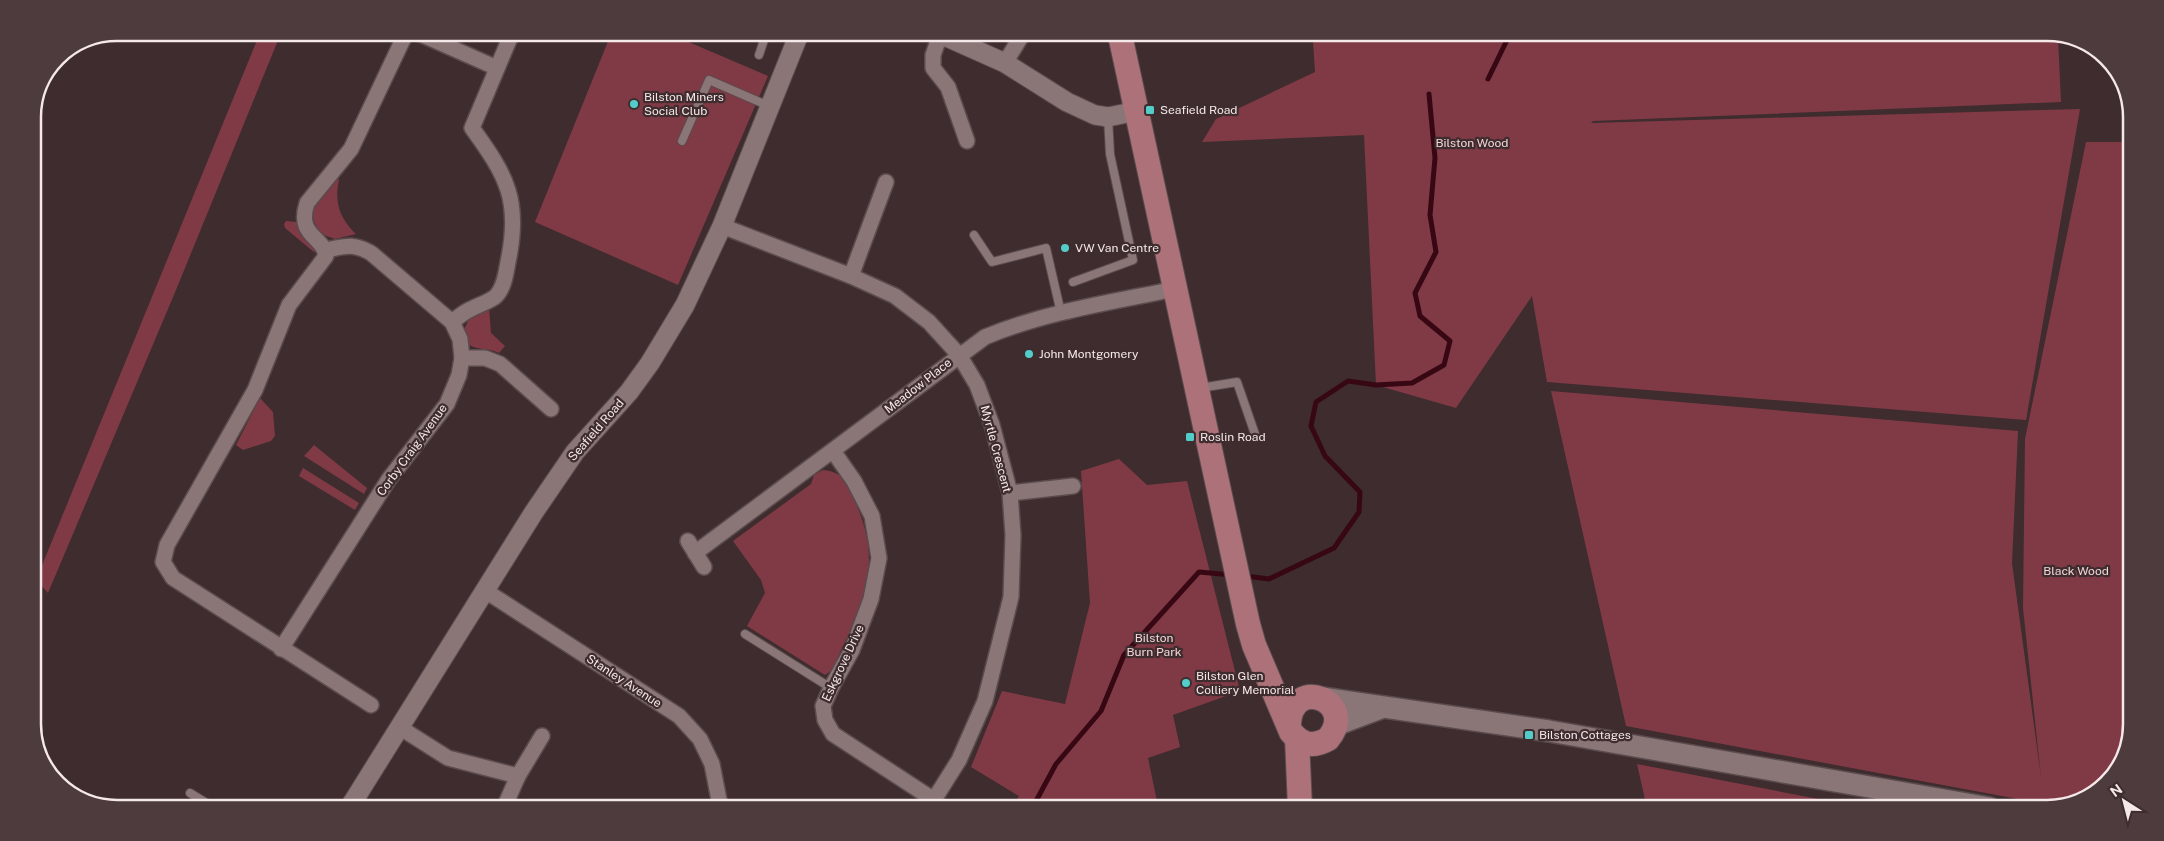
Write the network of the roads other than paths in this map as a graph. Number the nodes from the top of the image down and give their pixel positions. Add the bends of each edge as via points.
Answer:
1 (402, 41) edge
2 (436, 41) edge
3 (509, 41) edge
4 (764, 41) edge
5 (796, 41) edge
6 (938, 41) edge
7 (956, 41) edge
8 (1018, 41) edge
9 (1121, 41) edge
10 (759, 55) dead end
11 (1005, 63) junction
12 (497, 68) junction
13 (771, 107) junction
14 (1137, 111) junction
15 (1108, 117) junction
16 (682, 141) dead end
17 (967, 141) dead end
18 (886, 182) dead end
19 (722, 226) junction
20 (974, 235) dead end
21 (326, 250) junction
22 (851, 276) junction
23 (1073, 282) dead end
24 (1175, 289) junction
25 (1061, 313) junction
26 (452, 322) junction
27 (959, 355) junction
28 (462, 358) junction
29 (1197, 389) junction
30 (551, 409) dead end
31 (1256, 438) dead end
32 (833, 451) junction
33 (1073, 486) dead end
34 (1010, 493) junction
35 (704, 567) dead end
36 (484, 590) junction
37 (745, 634) dead end
38 (281, 648) junction
39 (1264, 666) junction
40 (831, 688) junction
41 (1313, 698) junction
42 (371, 705) dead end
43 (1382, 708) junction
44 (1336, 725) junction
45 (399, 727) junction
46 (1293, 732) junction
47 (542, 736) dead end
48 (1321, 744) junction
49 (518, 776) junction
50 (190, 793) dead end
51 (1300, 798) edge
52 (201, 800) edge
53 (353, 800) edge
54 (507, 800) edge
55 (719, 800) edge
56 (928, 800) edge
57 (934, 800) edge
58 (1944, 800) edge

1 - 21 street via 351,149 307,203 306,225
2 - 12 street
3 - 12 street
4 - 10 lane
5 - 13 street, Seafield Road
6 - 17 street via 933,68 948,87
7 - 11 street
8 - 11 street
9 - 14 main road
11 - 15 street via 1067,102
12 - 26 street via 472,128 502,174 511,197 514,234 502,287 495,296
13 - 16 lane via 709,80
13 - 19 street, Seafield Road
14 - 15 street
14 - 24 main road
15 - 23 lane via 1110,154 1133,260
18 - 22 street
19 - 22 street, Myrtle Crescent
19 - 36 street, Seafield Road via 685,305 650,364 575,452
20 - 25 lane via 992,262 1046,248
21 - 26 street, Corby Craig Avenue via 349,245 371,253
21 - 38 street via 324,261 289,305 255,390 166,545 163,562 173,578
22 - 27 street, Myrtle Crescent via 895,296 929,322
24 - 25 street, Meadow Place
24 - 29 main road
25 - 27 street, Meadow Place via 985,337
26 - 28 street, Corby Craig Avenue via 460,339
27 - 32 street, Meadow Place
27 - 34 street, Myrtle Crescent via 977,385 992,425
28 - 30 street via 485,358 500,364
28 - 38 street, Corby Craig Avenue via 447,404 389,479
29 - 31 lane via 1237,382
29 - 39 main road via 1252,638
32 - 35 street, Meadow Place via 691,547
32 - 40 street, Eskgrove Drive via 854,481 872,516 880,558 871,599 852,650
33 - 34 street
34 - 57 street, Myrtle Crescent via 1013,535 1011,597 1001,642 986,701 959,760
36 - 45 street, Seafield Road
36 - 55 street, Stanley Avenue via 679,716 700,740 712,764
37 - 40 lane
38 - 42 street
39 - 41 main road
39 - 46 main road
40 - 56 street, Eskgrove Drive via 823,706 824,720 833,734
41 - 43 main road
41 - 44 main road via 1331,704 1336,714
41 - 46 main road via 1296,703 1290,713
43 - 44 main road
43 - 58 main road via 1549,731
44 - 48 main road via 1334,733
45 - 49 street via 448,758
45 - 53 street, Seafield Road
46 - 48 main road via 1312,745
46 - 51 main road
47 - 49 street
48 - 51 main road
49 - 54 street
50 - 52 lane

